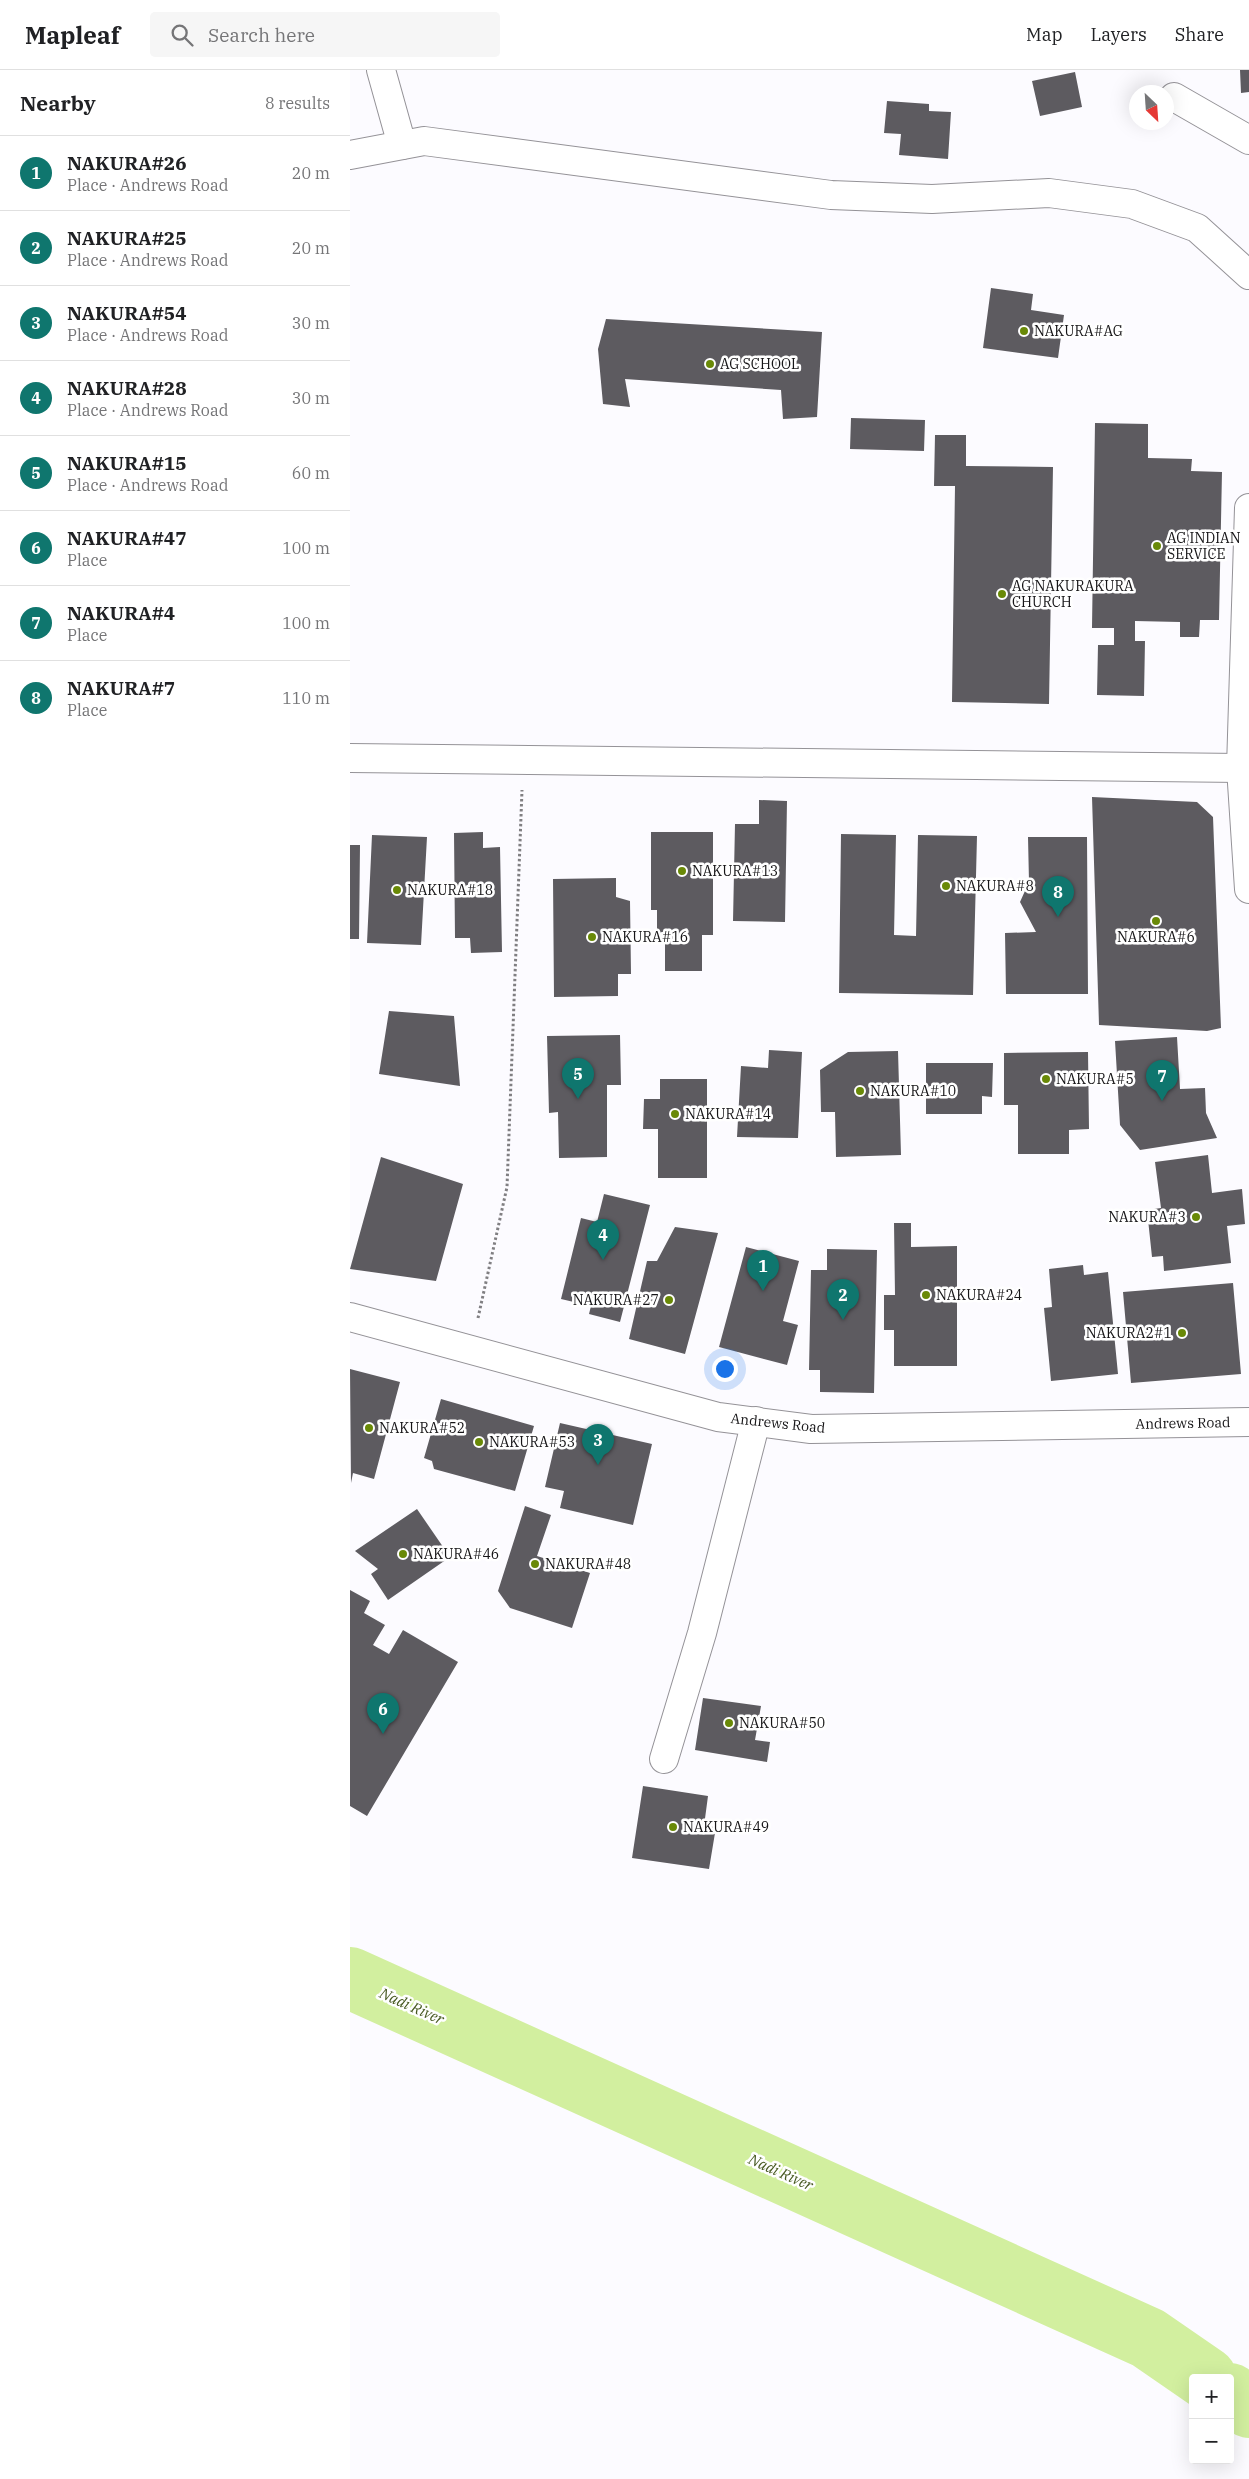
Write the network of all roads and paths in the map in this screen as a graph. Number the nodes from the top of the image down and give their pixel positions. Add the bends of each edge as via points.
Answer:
1 (382, 70) edge
2 (1174, 97) dead end
3 (1249, 140) edge
4 (402, 145) junction
5 (350, 155) edge
6 (1249, 275) edge
7 (1249, 508) edge
8 (350, 758) edge
9 (523, 760) junction
10 (1241, 768) junction
11 (1249, 889) edge
12 (350, 1317) edge
13 (471, 1350) junction
14 (756, 1422) junction
15 (1249, 1422) edge
16 (664, 1759) dead end

1 - 4 main road
2 - 3 main road
4 - 5 main road
4 - 6 main road via 424,141 831,195 932,199 1049,193 1132,204 1197,228
7 - 10 main road
8 - 9 main road
9 - 10 main road
9 - 13 path via 507,1187
10 - 11 main road
12 - 13 main road, Andrews Road
13 - 14 main road, Andrews Road via 718,1417
14 - 15 main road, Andrews Road via 811,1429
14 - 16 main road via 702,1633

